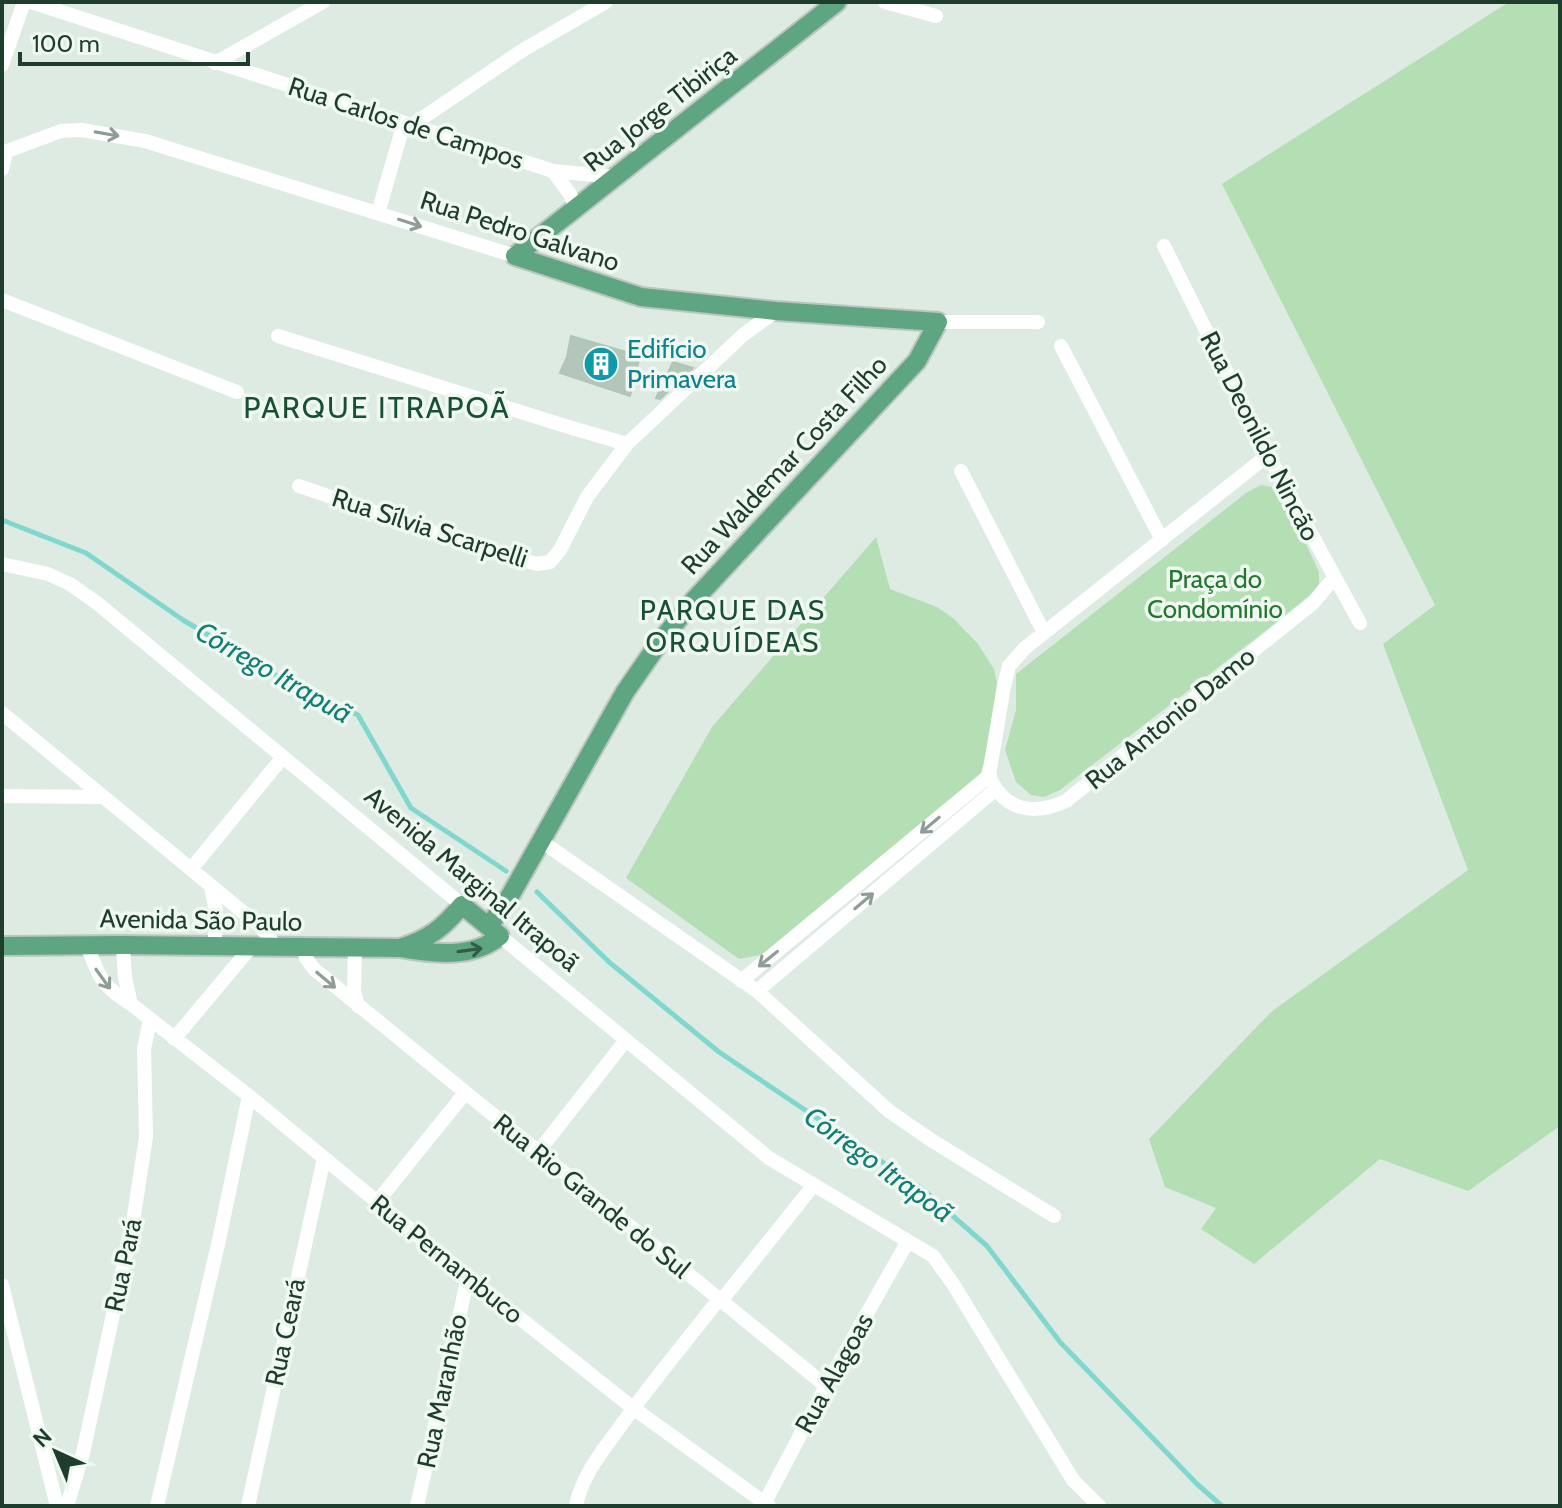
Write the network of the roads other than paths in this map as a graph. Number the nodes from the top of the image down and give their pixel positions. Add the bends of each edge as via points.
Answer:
1 (24, 2) edge
2 (31, 2) edge
3 (323, 2) edge
4 (606, 2) edge
5 (837, 2) edge
6 (885, 2) edge
7 (59, 6) edge
8 (936, 16) dead end
9 (215, 63) junction
10 (2, 65) edge
11 (408, 124) junction
12 (4, 153) edge
13 (2, 169) edge
14 (553, 171) junction
15 (616, 177) junction
16 (576, 208) junction
17 (378, 213) junction
18 (1164, 246) dead end
19 (515, 256) junction
20 (2, 300) edge
21 (743, 307) junction
22 (776, 311) junction
23 (938, 322) junction
24 (1038, 322) dead end
25 (743, 335) junction
26 (278, 336) dead end
27 (1061, 346) dead end
28 (237, 392) dead end
29 (627, 444) junction
30 (1268, 455) junction
31 (961, 471) dead end
32 (299, 486) dead end
33 (1162, 540) junction
34 (2, 564) edge
35 (1334, 578) junction
36 (1360, 623) dead end
37 (1043, 631) junction
38 (2, 713) edge
39 (283, 757) junction
40 (993, 784) junction
41 (2, 796) edge
42 (102, 797) junction
43 (541, 841) junction
44 (191, 869) junction
45 (211, 887) junction
46 (462, 905) junction
47 (494, 931) junction
48 (87, 945) junction
49 (123, 945) junction
50 (2, 946) edge
51 (214, 946) junction
52 (251, 947) junction
53 (276, 947) junction
54 (304, 947) junction
55 (355, 948) junction
56 (400, 948) junction
57 (741, 981) junction
58 (757, 991) junction
59 (131, 1004) junction
60 (358, 1006) junction
61 (150, 1020) junction
62 (174, 1039) junction
63 (626, 1040) junction
64 (465, 1093) junction
65 (249, 1096) junction
66 (538, 1152) junction
67 (324, 1158) junction
68 (813, 1186) junction
69 (377, 1202) junction
70 (1054, 1216) dead end
71 (908, 1241) junction
72 (468, 1277) junction
73 (2, 1285) edge
74 (720, 1300) junction
75 (826, 1386) junction
76 (633, 1408) junction
77 (766, 1505) edge
78 (57, 1506) edge
79 (67, 1506) edge
80 (157, 1506) edge
81 (248, 1506) edge
82 (417, 1506) edge
83 (576, 1506) edge
84 (1099, 1506) edge

1 - 10 street
2 - 7 street, Rua Carlos de Campos
3 - 9 street
4 - 11 street
5 - 15 main road, Rua Jorge Tibiriça
6 - 8 street
7 - 9 street, Rua Carlos de Campos
9 - 11 street, Rua Carlos de Campos
11 - 14 street, Rua Carlos de Campos
11 - 17 street
12 - 13 street
12 -> 17 street, Rua Pedro Galvano via 61,131 81,130 145,141
14 - 15 street, Rua Carlos de Campos
14 - 16 street, Rua Carlos de Campos
15 - 16 main road, Rua Jorge Tibiriça
16 - 19 main road, Rua Jorge Tibiriça
17 -> 19 street, Rua Pedro Galvano
18 - 30 street, Rua Deonildo Nincão
19 - 21 main road, Rua Pedro Galvano via 641,297
20 - 28 street
21 - 22 main road, Rua Pedro Galvano
21 - 25 street
22 - 23 main road, Rua Pedro Galvano
22 - 25 street, Rua Sílvia Scarpelli
23 - 24 street, Rua Pedro Galvano
23 - 43 main road, Rua Waldemar Costa Filho via 917,361 659,643 625,692
25 - 29 street, Rua Sílvia Scarpelli
26 - 29 street
27 - 33 street
29 - 32 street, Rua Sílvia Scarpelli via 587,497 560,550 550,562 537,564
30 - 33 street
30 - 35 street, Rua Deonildo Nincão
31 - 37 street
33 - 37 street
34 - 39 street, Avenida Marginal Itrapoã via 70,584
35 - 36 street, Rua Deonildo Nincão
35 - 40 street, Rua Antonio Damo via 1313,603 1066,801 1038,810 1012,804
37 - 40 street via 1009,666
38 - 42 street
39 - 44 street
39 - 46 street, Avenida Marginal Itrapoã
40 -> 57 street
58 -> 40 street
41 - 42 street
42 - 44 street
43 - 47 main road, Rua Waldemar Costa Filho
43 - 57 street
44 - 45 street
45 - 51 street via 217,917
45 - 53 street via 261,927
46 - 47 main road, Avenida Marginal Itrapoã
46 - 56 main road, Avenida São Paulo via 441,929
56 -> 47 main road, Avenida São Paulo via 472,951 489,946
47 - 63 street, Avenida Marginal Itrapoã
48 - 49 main road, Avenida São Paulo
48 - 50 main road, Avenida São Paulo
48 -> 59 street, Rua Pernambuco via 100,978
49 - 51 main road, Avenida São Paulo
49 - 59 street
51 - 52 main road, Avenida São Paulo
52 - 53 main road, Avenida São Paulo
52 - 62 street
53 - 54 main road, Avenida São Paulo
54 - 55 main road, Avenida São Paulo
54 -> 60 street, Rua Rio Grande do Sul via 314,969
55 - 56 main road, Avenida São Paulo
55 - 60 street
57 - 58 street
58 - 70 street via 889,1111
59 - 61 street, Rua Pernambuco
60 - 64 street, Rua Rio Grande do Sul
61 - 62 street, Rua Pernambuco
61 - 79 street, Rua Pará via 144,1049 146,1137 133,1222
62 - 65 street, Rua Pernambuco
63 - 66 street
63 - 68 street, Avenida Marginal Itrapoã via 769,1158
64 - 66 street, Rua Rio Grande do Sul
64 - 69 street
65 - 67 street, Rua Pernambuco
65 - 80 street
66 - 74 street, Rua Rio Grande do Sul
67 - 69 street, Rua Pernambuco
67 - 81 street, Rua Ceará
68 - 71 street, Avenida Marginal Itrapoã
68 - 74 street
69 - 72 street, Rua Pernambuco
71 - 75 street, Rua Alagoas
71 - 84 street, Avenida Marginal Itrapoã via 933,1256 1073,1480
72 - 76 street, Rua Pernambuco
72 - 82 street, Rua Maranhão
73 - 78 street
74 - 75 street, Rua Rio Grande do Sul
74 - 76 street
75 - 77 street, Rua Alagoas
76 - 77 street, Rua Pernambuco
76 - 83 street via 582,1484

